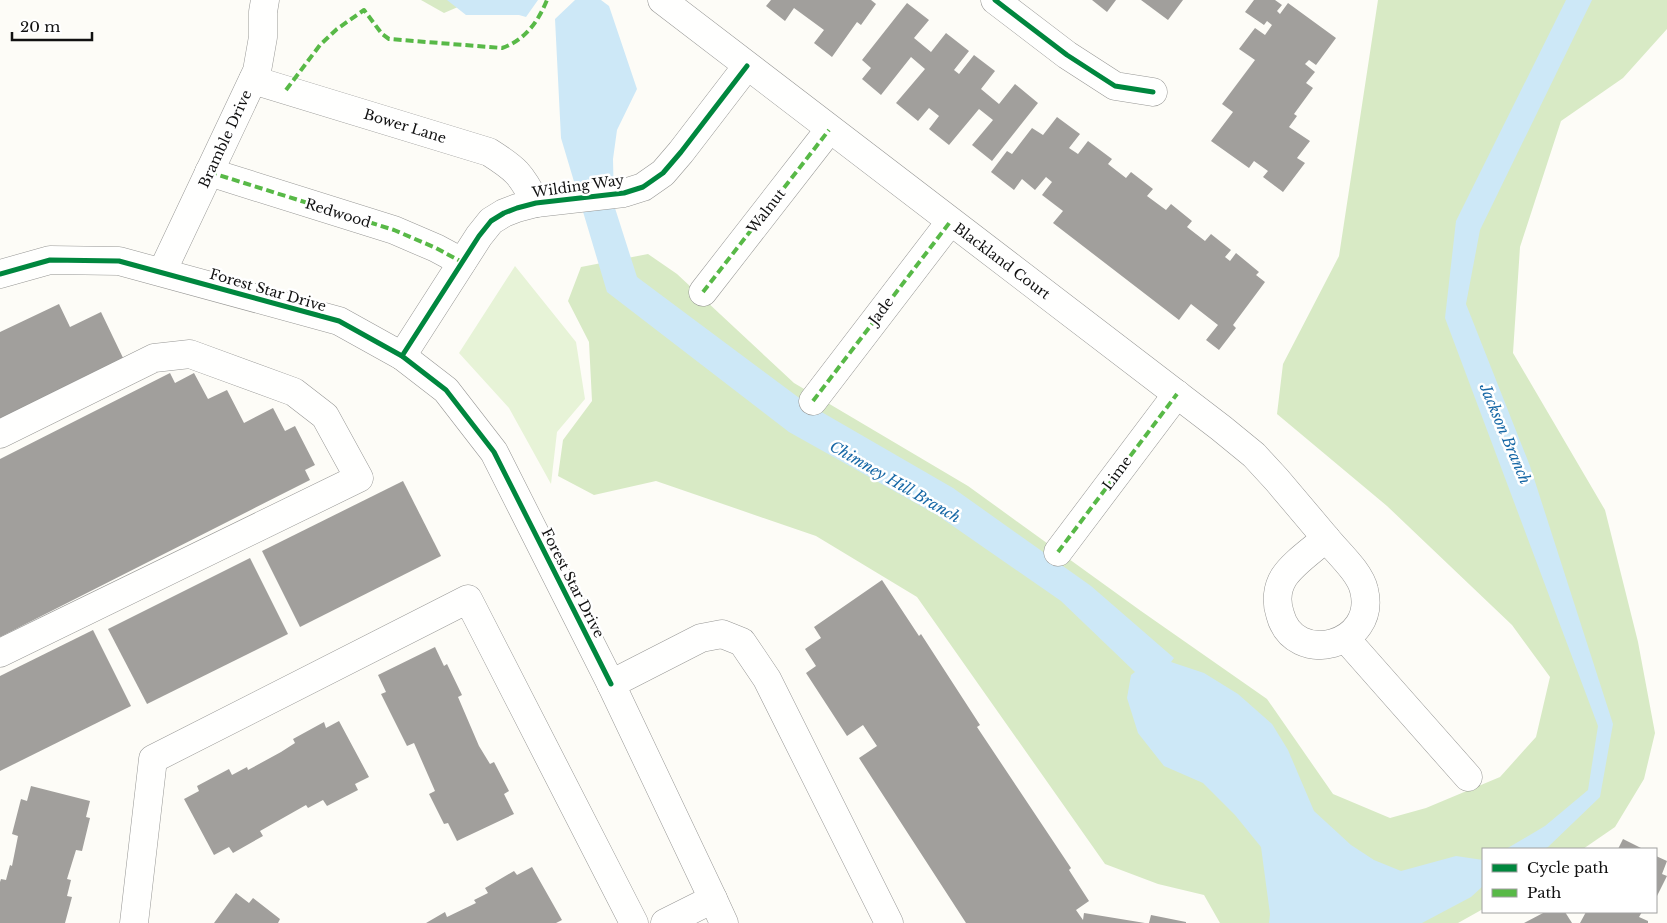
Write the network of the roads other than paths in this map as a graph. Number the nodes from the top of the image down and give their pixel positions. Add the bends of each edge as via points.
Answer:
1 (265, 0) edge
2 (662, 0) edge
3 (995, 0) edge
4 (747, 66) junction
5 (253, 80) junction
6 (1153, 92) dead end
7 (830, 130) junction
8 (210, 172) junction
9 (546, 202) junction
10 (950, 222) junction
11 (462, 262) junction
12 (162, 272) junction
13 (0, 274) edge
14 (703, 292) dead end
15 (402, 356) junction
16 (1177, 394) junction
17 (812, 401) dead end
18 (0, 434) edge
19 (1326, 538) junction
20 (1058, 552) dead end
21 (1346, 639) junction
22 (0, 653) edge
23 (611, 684) junction
24 (1468, 777) dead end
25 (719, 911) edge
26 (134, 923) edge
27 (634, 923) edge
28 (665, 923) edge
29 (890, 923) edge

1 - 5 street, Bramble Drive via 263,37
2 - 4 street, Blackland Court
3 - 6 street via 1067,55 1115,86
4 - 7 street, Blackland Court
4 - 9 street, Wilding Way via 663,173 643,187 624,193
5 - 8 street, Bramble Drive
5 - 9 street, Bower Lane via 489,152 514,169
7 - 10 street, Blackland Court
7 - 14 street, Walnut
8 - 11 street, Redwood via 401,233
8 - 12 street, Bramble Drive
9 - 11 street, Wilding Way via 504,213 491,221
10 - 16 street, Blackland Court
10 - 17 street, Jade
11 - 15 street, Wilding Way
12 - 13 street, Forest Star Drive via 119,260 50,260
12 - 15 street, Forest Star Drive via 339,321
15 - 23 street, Forest Star Drive via 446,390 494,452
16 - 19 street, Blackland Court via 1254,455
16 - 20 street, Lime
18 - 22 street via 154,358 190,354 294,392 325,416 359,478
19 - 21 street via 1358,577 1364,590 1363,618
19 - 21 street via 1284,577 1278,591 1277,606 1281,621 1302,642 1324,646
21 - 24 street
23 - 25 street, Forest Star Drive
23 - 29 street via 701,638 722,634 742,642 767,679
25 - 28 street
26 - 27 street via 153,759 468,599

